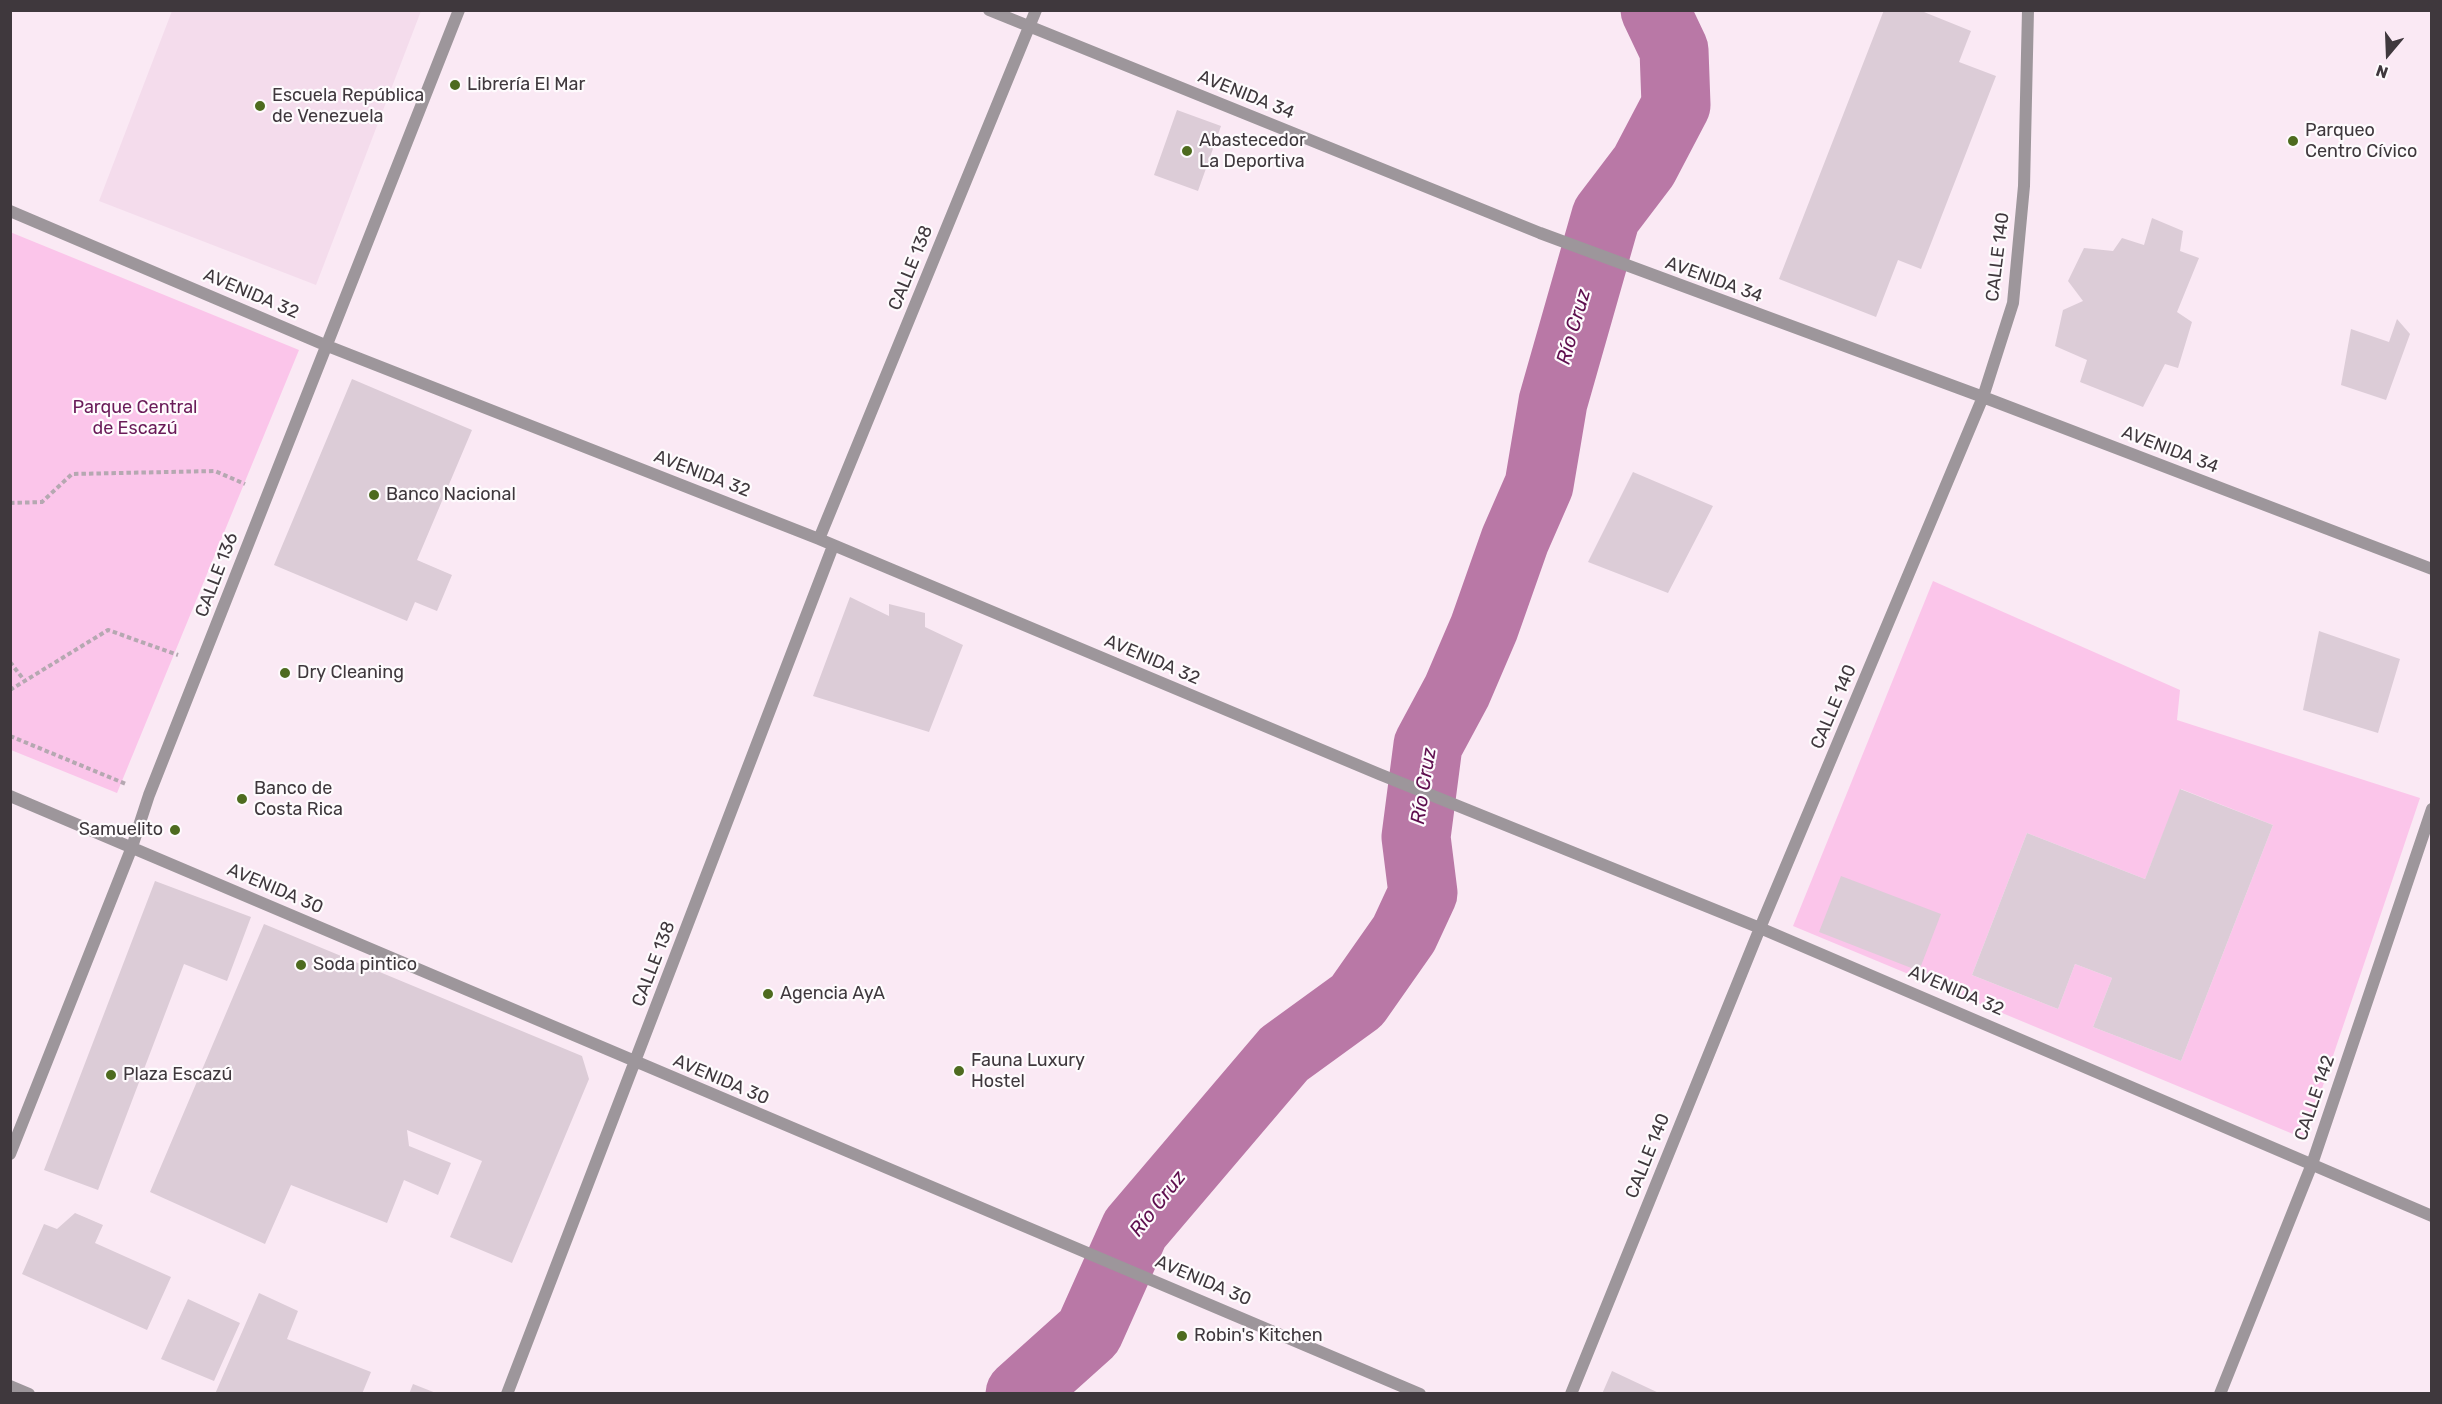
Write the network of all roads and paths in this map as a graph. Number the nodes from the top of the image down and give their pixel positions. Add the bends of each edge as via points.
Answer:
1 (459, 10) edge
2 (989, 10) edge
3 (1036, 10) edge
4 (2028, 10) edge
5 (1030, 26) junction
6 (10, 211) edge
7 (325, 345) junction
8 (1983, 398) junction
9 (267, 494) junction
10 (10, 503) edge
11 (819, 539) junction
12 (833, 546) junction
13 (2432, 569) edge
14 (10, 662) edge
15 (203, 663) junction
16 (24, 680) junction
17 (10, 690) edge
18 (10, 736) edge
19 (149, 795) junction
20 (10, 796) edge
21 (2432, 809) edge
22 (132, 847) junction
23 (1760, 928) junction
24 (636, 1063) junction
25 (10, 1154) edge
26 (2312, 1164) junction
27 (2432, 1216) edge
28 (10, 1386) edge
29 (29, 1394) edge
30 (507, 1394) edge
31 (1420, 1394) edge
32 (1571, 1394) edge
33 (2220, 1394) edge

1 - 7 street, CALLE 136
2 - 5 street, AVENIDA 34
3 - 5 street, CALLE 138
4 - 8 street, CALLE 140 via 2024,186 2013,303
5 - 8 street, AVENIDA 34 via 1621,265
5 - 11 street, CALLE 138
6 - 7 street, AVENIDA 32
7 - 9 street, CALLE 136
7 - 11 street, AVENIDA 32
8 - 13 street, AVENIDA 34
8 - 23 street, CALLE 140
9 - 10 path via 215,471 83,473 72,474 42,502
9 - 15 street, CALLE 136
11 - 12 street, AVENIDA 32
12 - 23 street, AVENIDA 32
12 - 24 street, CALLE 138
14 - 16 path
15 - 16 path via 108,630
15 - 19 street, CALLE 136
16 - 17 path
18 - 19 path
19 - 22 street, CALLE 136
20 - 22 street, AVENIDA 30
21 - 26 street, CALLE 142
22 - 24 street, AVENIDA 30
22 - 25 street, CALLE 136
23 - 26 street, AVENIDA 32
23 - 32 street, CALLE 140
24 - 30 street, CALLE 138
24 - 31 street, AVENIDA 30
26 - 27 street, AVENIDA 32
26 - 33 street, CALLE 142
28 - 29 street

